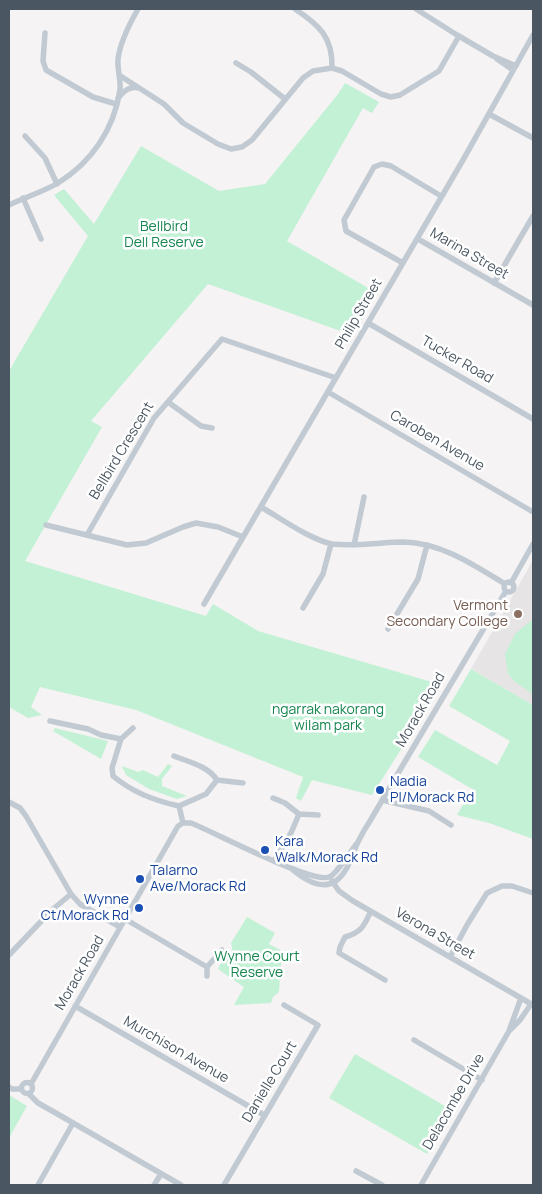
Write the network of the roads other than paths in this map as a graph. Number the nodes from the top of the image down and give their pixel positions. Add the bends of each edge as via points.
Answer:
1 (138, 9) edge
2 (295, 9) edge
3 (420, 10) edge
4 (45, 33) dead end
5 (459, 36) junction
6 (533, 36) edge
7 (236, 63) dead end
8 (332, 68) junction
9 (514, 68) junction
10 (119, 74) junction
11 (144, 89) junction
12 (284, 100) junction
13 (117, 101) junction
14 (489, 114) junction
15 (25, 136) dead end
16 (533, 138) edge
17 (57, 184) junction
18 (441, 196) junction
19 (23, 198) junction
20 (9, 205) edge
21 (533, 216) edge
22 (41, 239) dead end
23 (418, 239) junction
24 (403, 263) junction
25 (494, 283) junction
26 (533, 305) edge
27 (368, 323) junction
28 (336, 378) junction
29 (328, 392) junction
30 (168, 402) junction
31 (533, 418) edge
32 (212, 428) dead end
33 (364, 497) dead end
34 (261, 507) junction
35 (533, 512) edge
36 (46, 525) dead end
37 (87, 535) junction
38 (244, 537) junction
39 (331, 544) junction
40 (533, 544) edge
41 (354, 545) junction
42 (427, 545) junction
43 (507, 586) junction
44 (204, 604) dead end
45 (302, 608) dead end
46 (388, 629) dead end
47 (50, 721) dead end
48 (133, 728) dead end
49 (121, 739) junction
50 (174, 756) dead end
51 (217, 780) junction
52 (243, 783) dead end
53 (274, 798) dead end
54 (382, 800) junction
55 (9, 802) edge
56 (179, 806) junction
57 (299, 814) junction
58 (318, 815) dead end
59 (183, 823) junction
60 (451, 825) dead end
61 (274, 861) junction
62 (332, 880) junction
63 (533, 893) edge
64 (71, 894) junction
65 (371, 911) junction
66 (125, 919) junction
67 (120, 928) junction
68 (222, 950) dead end
69 (9, 955) edge
70 (450, 957) junction
71 (206, 966) junction
72 (207, 976) dead end
73 (385, 980) dead end
74 (521, 998) junction
75 (284, 1005) dead end
76 (532, 1005) edge
77 (75, 1006) junction
78 (509, 1031) junction
79 (414, 1040) dead end
80 (482, 1080) junction
81 (30, 1084) junction
82 (9, 1087) edge
83 (21, 1089) junction
84 (29, 1094) junction
85 (264, 1115) junction
86 (72, 1123) junction
87 (356, 1171) dead end
88 (161, 1174) junction
89 (38, 1185) edge
90 (154, 1185) edge
91 (181, 1185) edge
92 (224, 1185) edge
93 (382, 1185) edge
94 (420, 1185) edge

1 - 10 street via 121,46
2 - 8 street via 324,33
3 - 5 street
4 - 13 street via 43,61 46,70 93,97
5 - 8 street via 439,71 400,95 381,94
5 - 9 street
6 - 9 street, Philip Street
7 - 12 street
8 - 12 street via 307,74
9 - 14 street, Philip Street
10 - 11 street
10 - 13 street
11 - 12 street via 183,123 231,149 252,140
11 - 13 street via 132,87
13 - 17 street via 108,130 96,149 81,166
14 - 16 street
14 - 18 street, Philip Street
15 - 17 street via 44,158
17 - 19 street
18 - 23 street, Philip Street
18 - 24 street via 391,166 382,164 374,167 344,220 346,231
19 - 20 street
19 - 22 street
21 - 25 street
23 - 24 street, Philip Street
23 - 25 street, Marina Street
24 - 27 street, Philip Street
25 - 26 street, Marina Street
27 - 28 street, Philip Street
27 - 31 street, Tucker Road
28 - 29 street, Philip Street
28 - 30 street, Bellbird Crescent via 222,339
29 - 34 street, Philip Street
29 - 35 street, Caroben Avenue
30 - 32 street via 201,426
30 - 37 street, Bellbird Crescent via 154,418
33 - 41 street
34 - 38 street, Philip Street
34 - 39 street
36 - 37 street
37 - 38 street via 127,545 146,543 196,523
38 - 44 street, Philip Street
39 - 41 street
39 - 45 street via 323,574
40 - 43 street, Morack Road
41 - 42 street via 403,542
42 - 43 street via 448,551
42 - 46 street via 418,579
43 - 54 street, Morack Road
47 - 49 street
48 - 49 street
49 - 56 street via 112,768 113,776 155,800
50 - 51 street via 205,769
51 - 52 street
51 - 56 street via 206,794
53 - 57 street
54 - 60 street via 429,811
54 - 62 street, Morack Road
55 - 64 street via 26,816
56 - 59 street
57 - 58 street
57 - 61 street
59 - 61 street via 198,826
59 - 66 street, Morack Road via 171,837
61 - 62 street
62 - 65 street, Verona Street via 340,891
63 - 70 street via 512,886 502,886 487,893
64 - 67 street via 80,904
64 - 69 street
65 - 70 street, Verona Street
65 - 73 street via 362,929 345,937 339,953
66 - 67 street, Morack Road
66 - 71 street
67 - 77 street, Morack Road
68 - 71 street
70 - 74 street, Verona Street
71 - 72 street
74 - 76 street, Verona Street
74 - 78 street, Delacombe Drive
75 - 85 street, Danielle Court via 318,1025
76 - 78 street, Delacombe Drive
77 - 81 street, Morack Road
77 - 85 street, Murchison Avenue
78 - 80 street, Delacombe Drive
79 - 80 street
80 - 94 street, Delacombe Drive
81 - 83 street via 25,1083
81 - 84 street via 33,1089
82 - 83 street
83 - 84 street
84 - 86 street
85 - 92 street, Danielle Court
86 - 88 street
86 - 89 street
87 - 93 street
88 - 90 street
88 - 91 street

